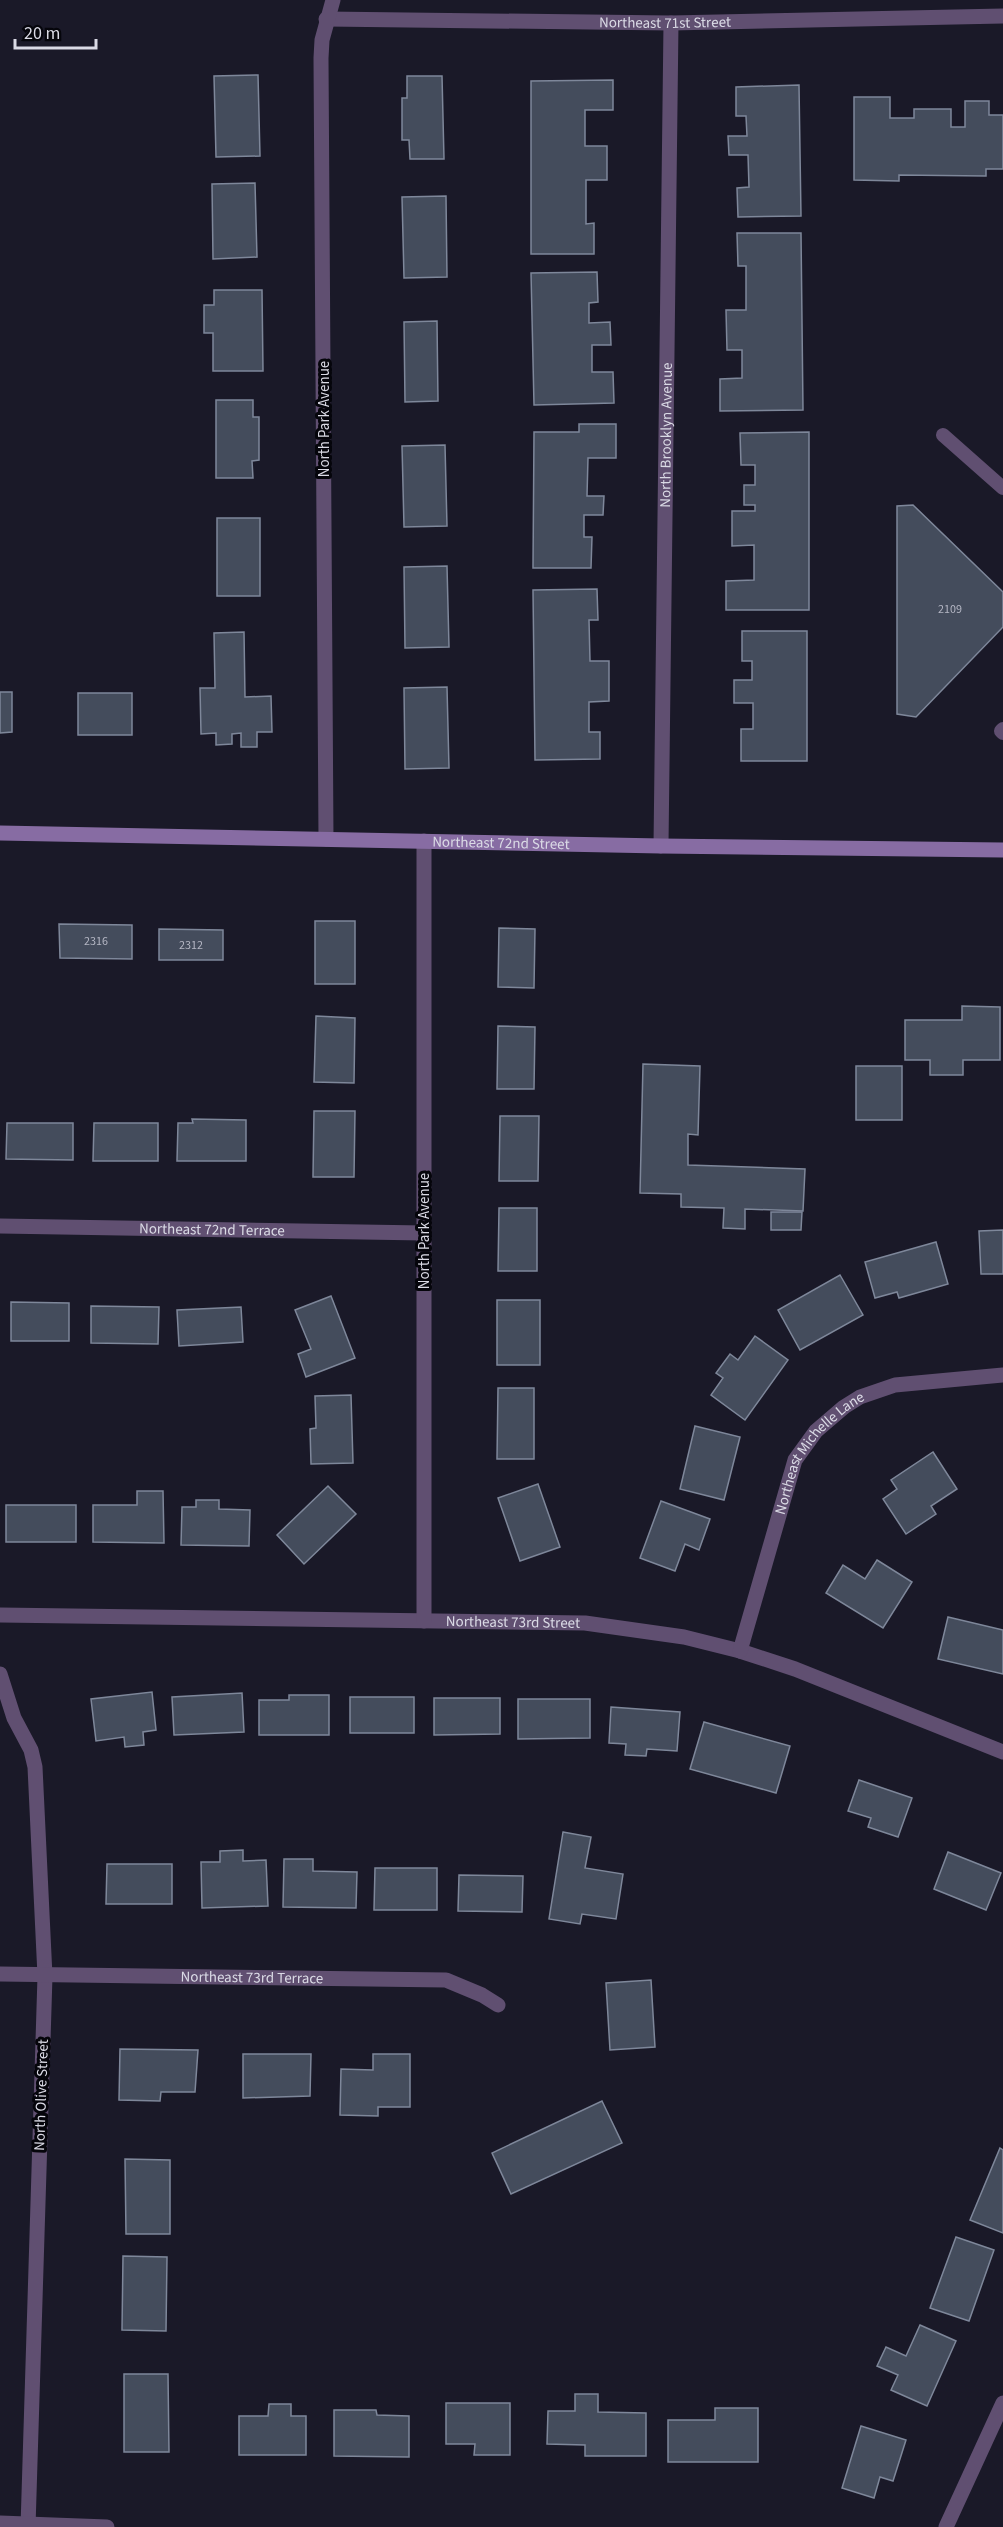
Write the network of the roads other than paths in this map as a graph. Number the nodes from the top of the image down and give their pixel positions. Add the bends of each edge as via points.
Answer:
1 (333, 0) edge
2 (1003, 16) edge
3 (326, 19) junction
4 (671, 23) junction
5 (943, 435) dead end
6 (1003, 488) edge
7 (0, 833) edge
8 (326, 839) junction
9 (424, 841) junction
10 (661, 846) junction
11 (1003, 850) edge
12 (0, 1226) edge
13 (424, 1233) junction
14 (1003, 1375) edge
15 (0, 1615) edge
16 (424, 1621) junction
17 (740, 1651) junction
18 (0, 1674) edge
19 (1003, 1752) edge
20 (0, 1974) edge
21 (45, 1976) junction
22 (498, 2005) dead end
23 (1003, 2403) edge
24 (0, 2523) edge
25 (28, 2525) edge
26 (107, 2527) edge
27 (946, 2527) edge

1 - 3 street, North Park Avenue
2 - 4 street, Northeast 71st Street
3 - 4 street, Northeast 71st Street
3 - 8 street, North Park Avenue via 321,58
4 - 10 street, North Brooklyn Avenue
5 - 6 lane
7 - 8 main road, Northeast 72nd Street
8 - 9 main road, Northeast 72nd Street
9 - 10 main road, Northeast 72nd Street
9 - 13 street, North Park Avenue
10 - 11 main road, Northeast 72nd Street
12 - 13 street, Northeast 72nd Terrace
13 - 16 street, North Park Avenue
14 - 17 street, Northeast Michelle Lane via 895,1385 860,1397 816,1431 795,1460
15 - 16 street, Northeast 73rd Street
16 - 17 street, Northeast 73rd Street via 585,1623 684,1637
17 - 19 street, Northeast 73rd Street
18 - 21 street, North Olive Street via 14,1718 32,1750 35,1767
20 - 21 street, Northeast 73rd Terrace
21 - 22 street, Northeast 73rd Terrace via 446,1980
21 - 25 street, North Olive Street
23 - 27 street
24 - 25 street
25 - 26 street

